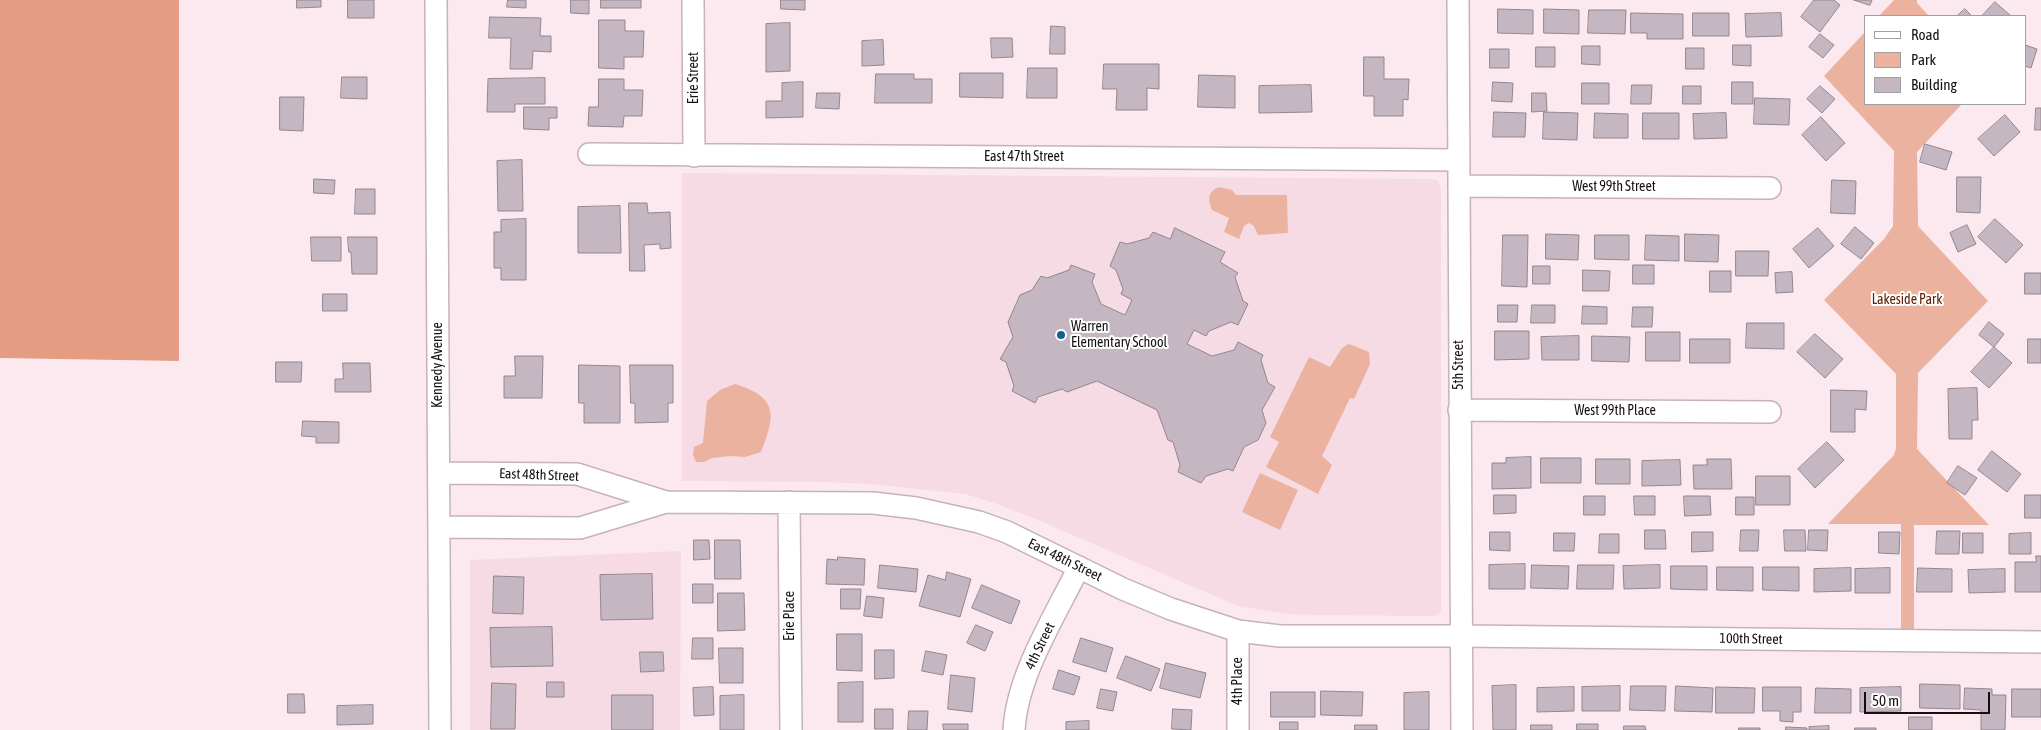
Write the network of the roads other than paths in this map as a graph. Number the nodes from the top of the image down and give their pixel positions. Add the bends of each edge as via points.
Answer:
1 (436, 0) edge
2 (693, 0) edge
3 (1458, 0) edge
4 (589, 154) dead end
5 (694, 156) junction
6 (1459, 160) junction
7 (1459, 186) junction
8 (1770, 188) dead end
9 (1459, 410) junction
10 (1770, 412) dead end
11 (439, 473) junction
12 (666, 502) junction
13 (789, 502) junction
14 (440, 527) junction
15 (1079, 567) junction
16 (1238, 631) junction
17 (1461, 636) junction
18 (2041, 642) edge
19 (440, 730) edge
20 (790, 730) edge
21 (1014, 730) edge
22 (1238, 730) edge
23 (1462, 730) edge

1 - 11 street, Kennedy Avenue
2 - 5 street, Erie Street
3 - 6 street, 5th Street
4 - 5 street, East 47th Street
5 - 6 street, East 47th Street
6 - 7 street, 5th Street
7 - 8 street, West 99th Street
7 - 9 street, 5th Street
9 - 10 street, West 99th Place
9 - 17 street, 5th Street
11 - 12 street, East 48th Street via 577,474
11 - 14 street, Kennedy Avenue
12 - 13 street, East 48th Street
12 - 14 street, East 48th Street via 580,528
13 - 15 street, East 48th Street via 873,502 957,517 1007,532
13 - 20 street, Erie Place
14 - 19 street, Kennedy Avenue
15 - 16 street, East 48th Street via 1171,609
15 - 21 street, 4th Street via 1025,676 1015,711
16 - 17 street, East 48th Street via 1312,637
16 - 22 street, 4th Place
17 - 18 street, 100th Street
17 - 23 street, 5th Street

